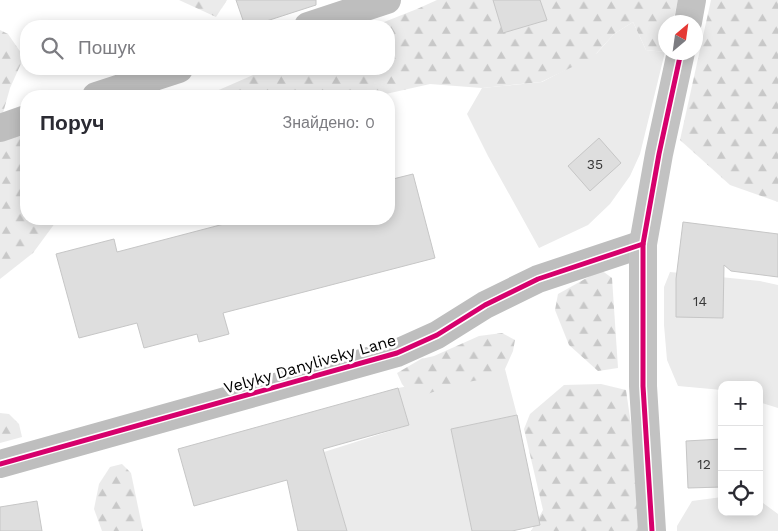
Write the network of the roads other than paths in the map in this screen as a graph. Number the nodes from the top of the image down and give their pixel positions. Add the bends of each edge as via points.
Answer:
1 (387, 0) edge
2 (692, 0) edge
3 (689, 15) edge
4 (326, 20) edge
5 (679, 60) edge
6 (161, 75) edge
7 (114, 90) edge
8 (20, 121) edge
9 (0, 128) edge
10 (643, 244) junction
11 (0, 464) edge
12 (652, 531) edge

1 - 4 street
2 - 3 street
5 - 10 street
6 - 7 street
8 - 9 street
10 - 11 street, Velyky Danylivsky Lane via 538,279 397,354
10 - 12 street via 642,386

